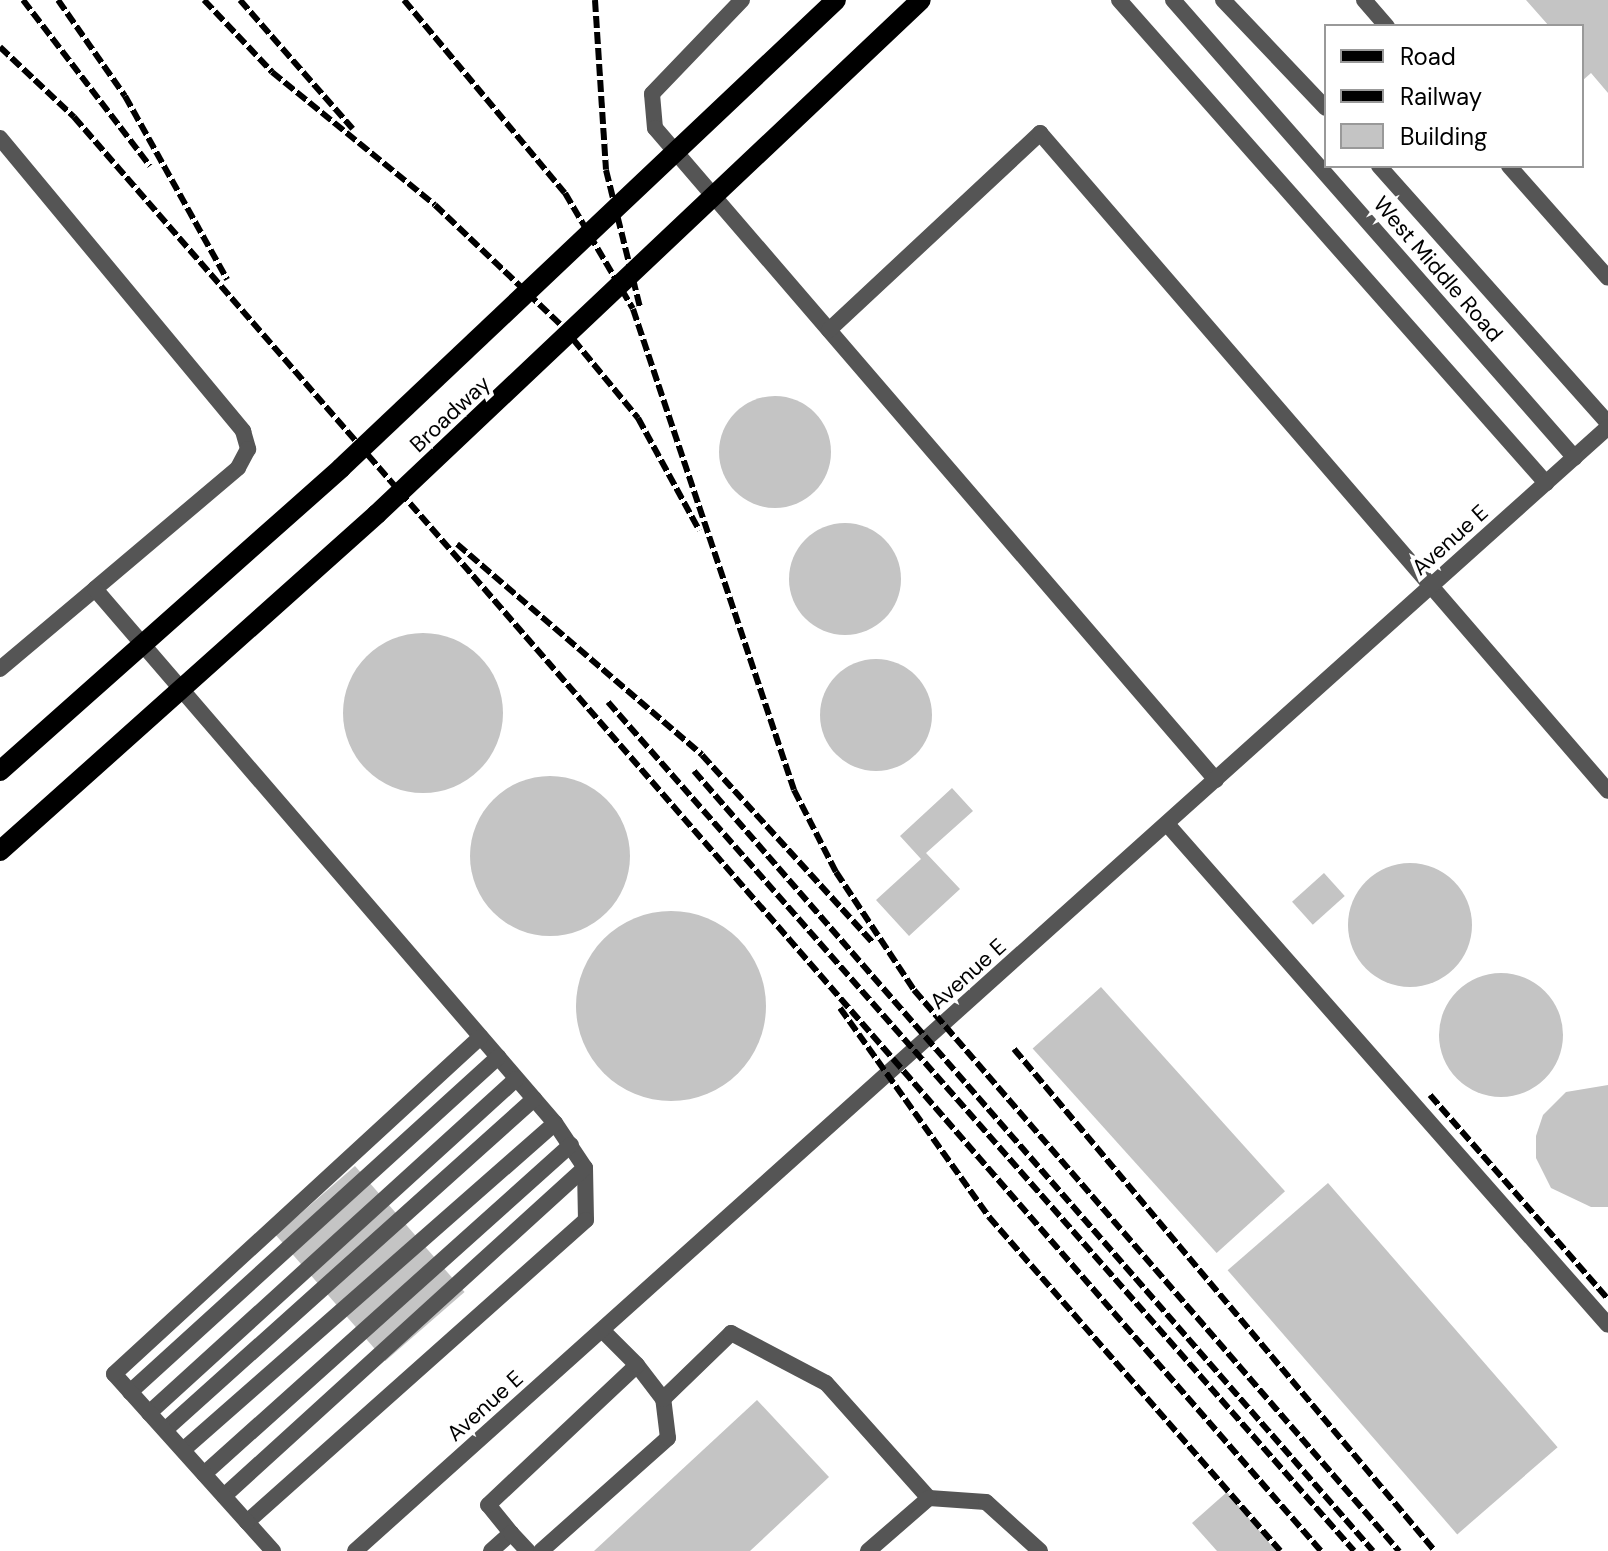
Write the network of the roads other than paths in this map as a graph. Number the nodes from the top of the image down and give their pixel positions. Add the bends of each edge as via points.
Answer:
1 (742, 0) edge
2 (836, 0) edge
3 (921, 0) edge
4 (1119, 0) edge
5 (1173, 0) edge
6 (1223, 0) edge
7 (1364, 0) edge
8 (1385, 24) edge
9 (1324, 106) edge
10 (0, 138) edge
11 (1381, 168) edge
12 (1511, 168) edge
13 (1608, 278) edge
14 (829, 330) junction
15 (1608, 425) edge
16 (1575, 458) junction
17 (1546, 483) junction
18 (95, 589) junction
19 (1428, 589) junction
20 (0, 669) edge
21 (0, 771) edge
22 (1216, 780) junction
23 (1608, 791) edge
24 (1167, 824) junction
25 (0, 851) edge
26 (481, 1037) junction
27 (498, 1057) junction
28 (516, 1079) junction
29 (534, 1099) junction
30 (555, 1123) junction
31 (571, 1145) junction
32 (585, 1168) junction
33 (1608, 1325) edge
34 (602, 1330) junction
35 (637, 1365) junction
36 (130, 1392) junction
37 (663, 1399) junction
38 (149, 1413) junction
39 (165, 1430) junction
40 (183, 1450) junction
41 (204, 1474) junction
42 (224, 1496) junction
43 (929, 1498) junction
44 (247, 1522) junction
45 (511, 1533) junction
46 (273, 1551) edge
47 (355, 1551) edge
48 (491, 1551) edge
49 (528, 1551) edge
50 (541, 1551) edge
51 (868, 1551) edge
52 (1040, 1551) edge

1 - 14 street via 652,94 655,128
2 - 21 main road, Broadway via 352,457
3 - 25 main road, Broadway via 377,514
4 - 17 street
5 - 16 street, West Middle Road
6 - 9 street
7 - 8 street
10 - 18 street via 243,431 248,449 238,468
11 - 15 street, West Middle Road
12 - 13 street
14 - 19 street via 1040,133
14 - 22 street
15 - 16 street, Avenue E
16 - 17 street, Avenue E
17 - 19 street, Avenue E
18 - 20 street
18 - 26 street
19 - 22 street, Avenue E
19 - 23 street
22 - 24 street, Avenue E
24 - 33 street
24 - 34 street, Avenue E
26 - 27 street
26 - 36 street via 114,1374
27 - 28 street
27 - 36 street
28 - 29 street
28 - 38 street
29 - 30 street
29 - 39 street
30 - 31 street
30 - 40 street
31 - 32 street
31 - 41 street
32 - 42 street
32 - 44 street via 586,1220
34 - 35 street
34 - 47 street, Avenue E
35 - 37 street
35 - 45 street via 488,1505
36 - 38 street
37 - 43 street via 731,1333 826,1383
37 - 50 street via 668,1438
38 - 39 street
39 - 40 street
40 - 41 street
41 - 42 street
42 - 44 street
43 - 51 street
43 - 52 street via 986,1502
44 - 46 street
45 - 48 street
45 - 49 street

